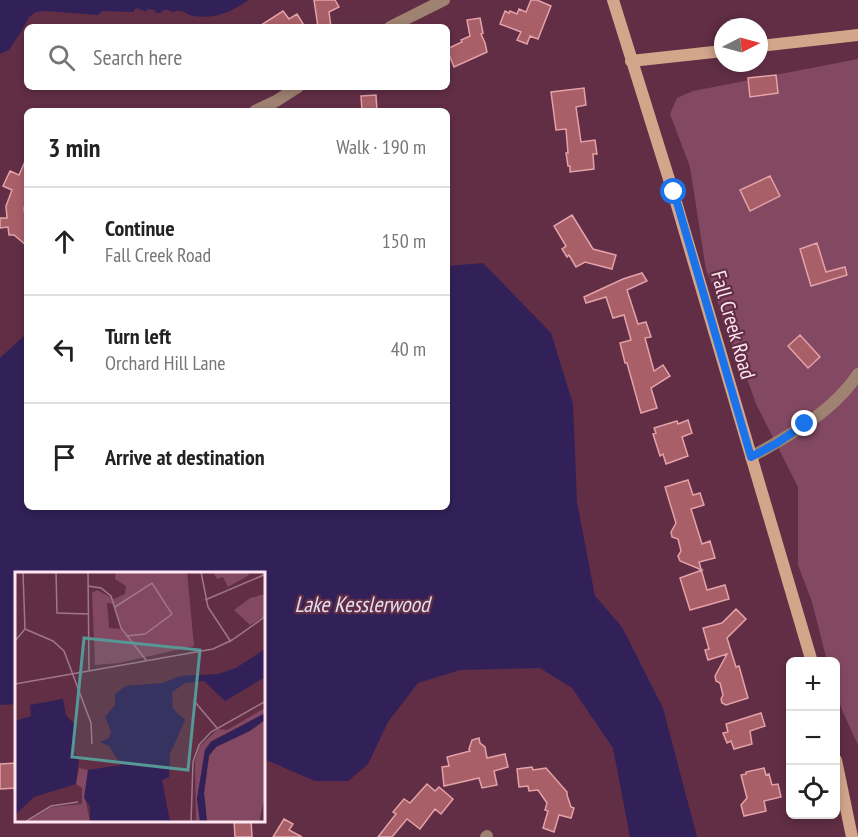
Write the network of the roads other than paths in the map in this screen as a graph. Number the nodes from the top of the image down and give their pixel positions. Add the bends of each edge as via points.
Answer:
1 (444, 0) edge
2 (613, 0) edge
3 (396, 24) edge
4 (858, 35) edge
5 (768, 45) edge
6 (714, 52) edge
7 (632, 61) junction
8 (293, 90) edge
9 (261, 108) edge
10 (858, 374) edge
11 (751, 457) junction
12 (811, 657) edge
13 (837, 765) edge
14 (852, 837) edge

1 - 3 street
2 - 7 main road, Fall Creek Road
4 - 5 main road
6 - 7 main road
7 - 11 main road, Fall Creek Road
8 - 9 street
10 - 11 street via 823,412
11 - 12 main road, Fall Creek Road
13 - 14 main road

